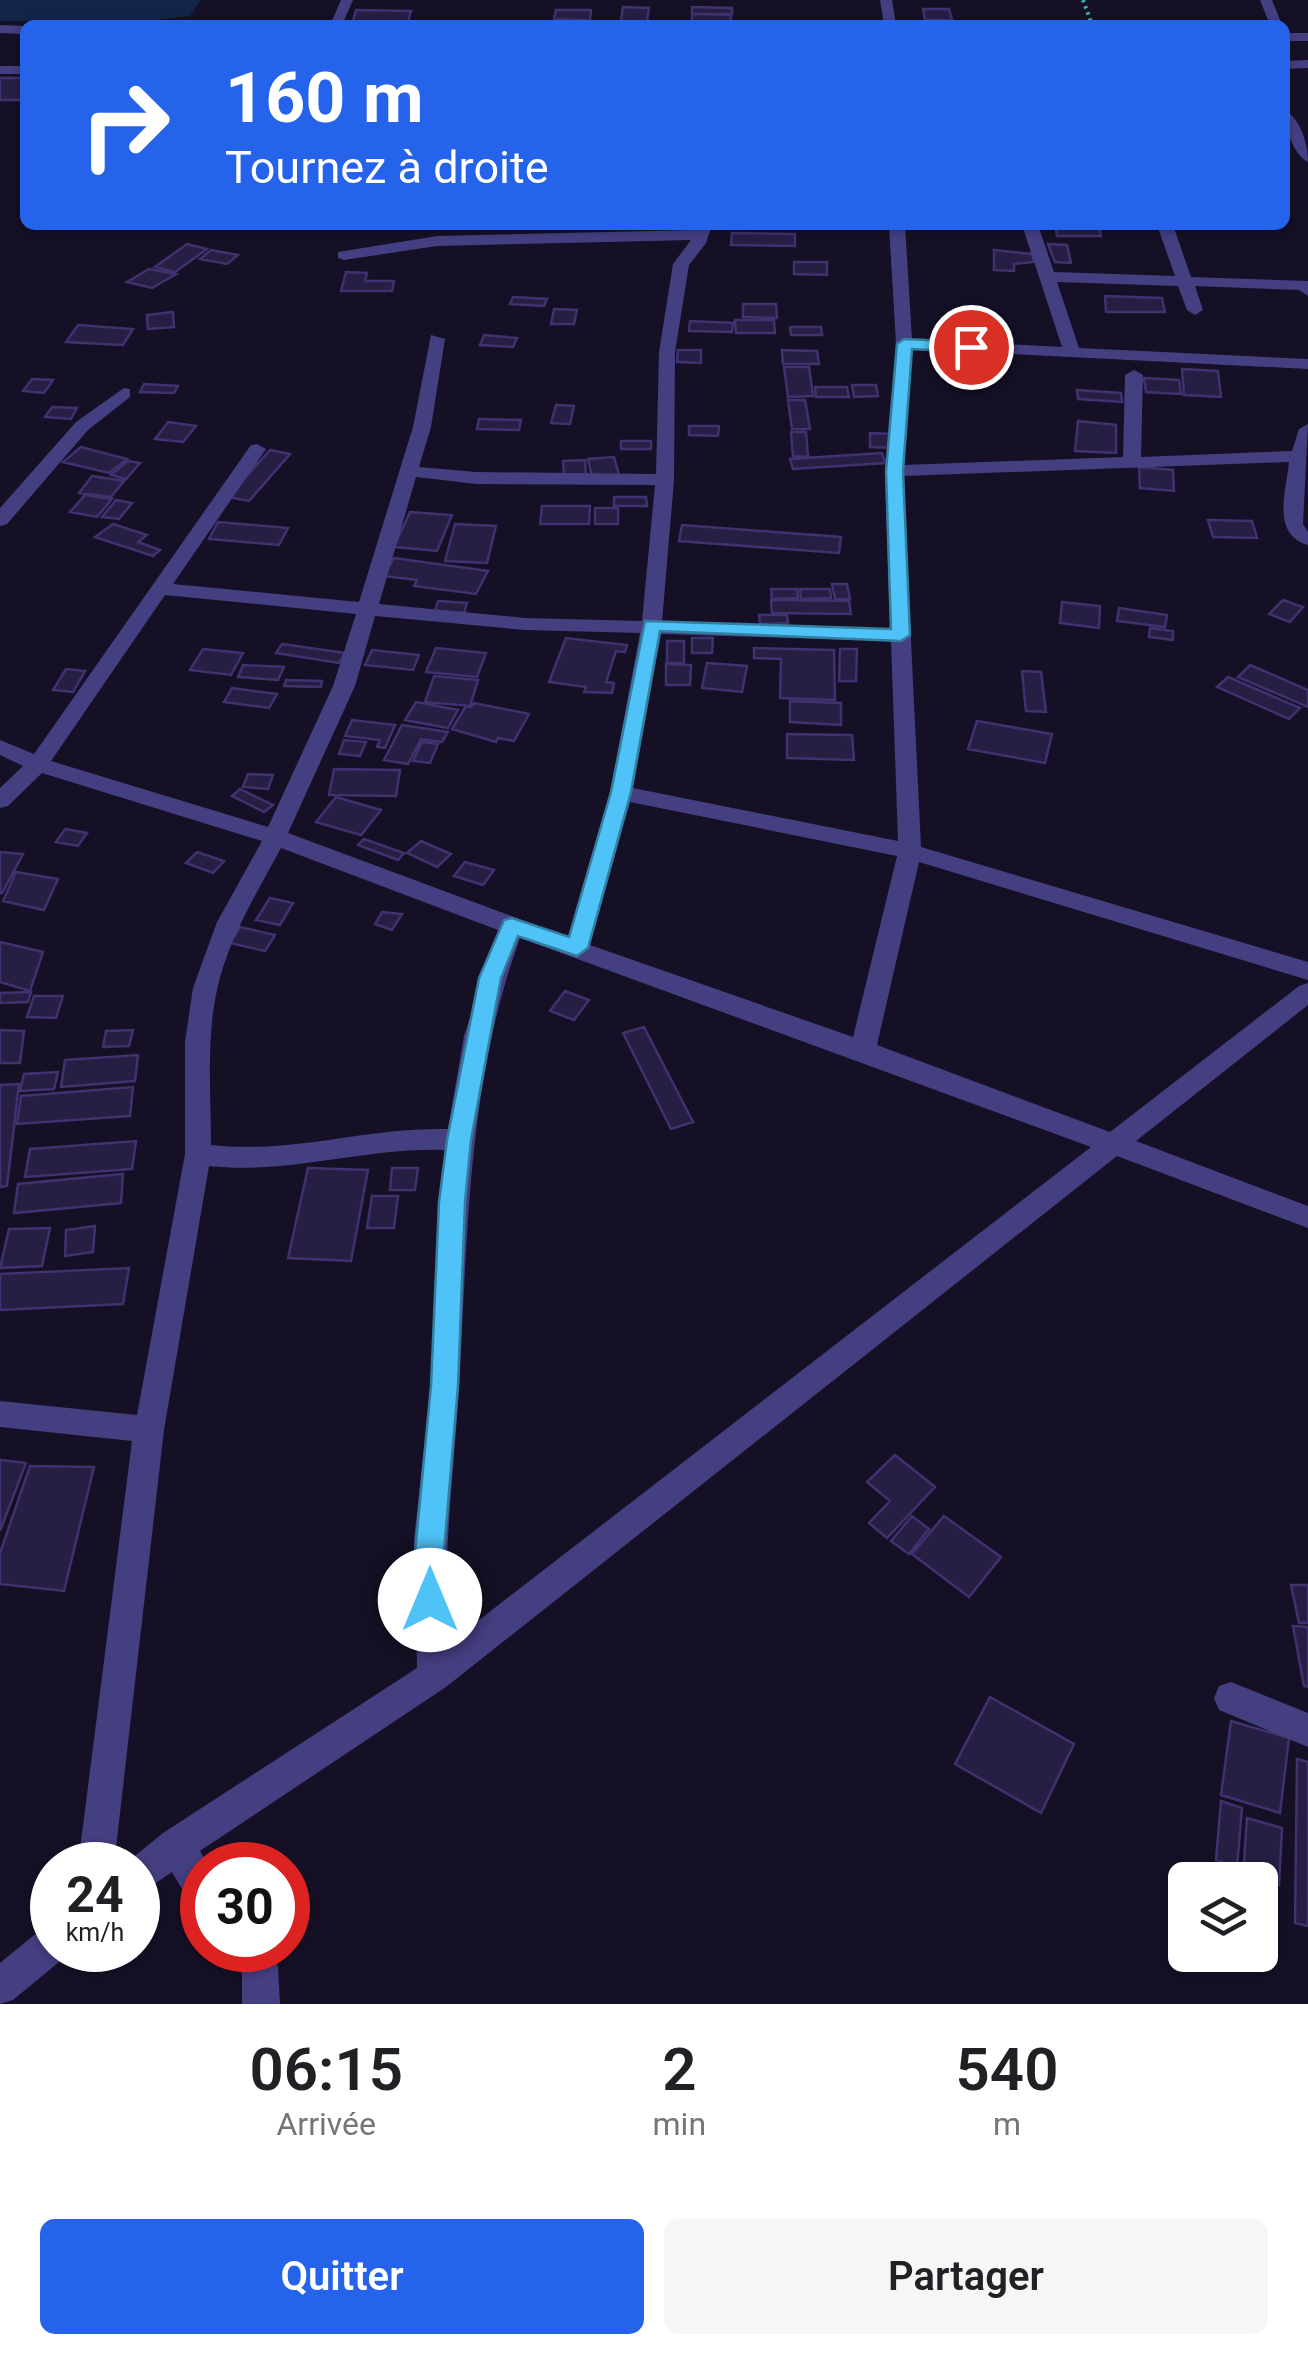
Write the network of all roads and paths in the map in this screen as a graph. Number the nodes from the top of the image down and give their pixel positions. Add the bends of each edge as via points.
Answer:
1 (1290, 124) edge
2 (1308, 158) edge
3 (702, 230) edge
4 (897, 230) edge
5 (1032, 230) edge
6 (1167, 230) edge
7 (344, 256) dead end
8 (1048, 276) junction
9 (1184, 280) junction
10 (1308, 290) edge
11 (1195, 310) dead end
12 (437, 340) dead end
13 (904, 344) junction
14 (1072, 352) junction
15 (1308, 364) edge
16 (1134, 374) dead end
17 (124, 393) dead end
18 (1308, 429) edge
19 (257, 449) dead end
20 (1304, 456) edge
21 (1132, 459) junction
22 (407, 470) junction
23 (894, 471) junction
24 (665, 480) junction
25 (0, 520) edge
26 (1308, 539) edge
27 (163, 589) junction
28 (370, 608) junction
29 (652, 625) junction
30 (901, 635) junction
31 (0, 747) edge
32 (38, 764) junction
33 (621, 792) junction
34 (0, 801) edge
35 (275, 837) junction
36 (910, 851) junction
37 (512, 926) junction
38 (577, 948) junction
39 (1308, 971) edge
40 (1308, 992) edge
41 (863, 1050) junction
42 (459, 1140) junction
43 (1116, 1146) junction
44 (198, 1154) junction
45 (1308, 1217) edge
46 (0, 1414) edge
47 (149, 1430) junction
48 (434, 1676) junction
49 (1231, 1698) dead end
50 (1308, 1730) edge
51 (99, 1842) edge
52 (176, 1846) junction
53 (180, 1852) edge
54 (160, 1859) edge
55 (30, 1962) edge
56 (260, 1972) edge
57 (0, 1987) edge
58 (261, 2004) edge

1 - 2 street
3 - 7 street via 437,241
3 - 24 street via 681,264 667,352
4 - 13 street
5 - 8 street
6 - 9 street
8 - 9 street
8 - 14 street
9 - 10 street via 1305,284
9 - 11 street
12 - 22 street via 422,428
13 - 14 street
13 - 23 street
14 - 15 street
16 - 21 street
17 - 25 street via 82,426
18 - 20 street
19 - 27 street
20 - 21 street
20 - 26 street via 1294,524
21 - 23 street
22 - 24 street via 476,478
22 - 28 street
23 - 30 street
24 - 29 street
27 - 28 street
27 - 32 street
28 - 29 street via 525,624
28 - 35 street via 344,686
29 - 30 street
29 - 33 street
30 - 36 street
31 - 32 street
32 - 34 street
32 - 35 street
33 - 36 street
33 - 38 street
35 - 37 street
35 - 44 street via 229,922 206,988 198,1042
36 - 39 street
36 - 41 street
37 - 38 street
37 - 42 street via 490,978
38 - 41 street
40 - 43 street
41 - 43 street
42 - 44 street via 399,1138 285,1158
42 - 48 street via 429,1563
43 - 45 street
43 - 48 street
44 - 47 street
46 - 47 street
47 - 51 street
48 - 52 street
49 - 50 street
52 - 53 street
52 - 54 street
55 - 57 street
56 - 58 street

